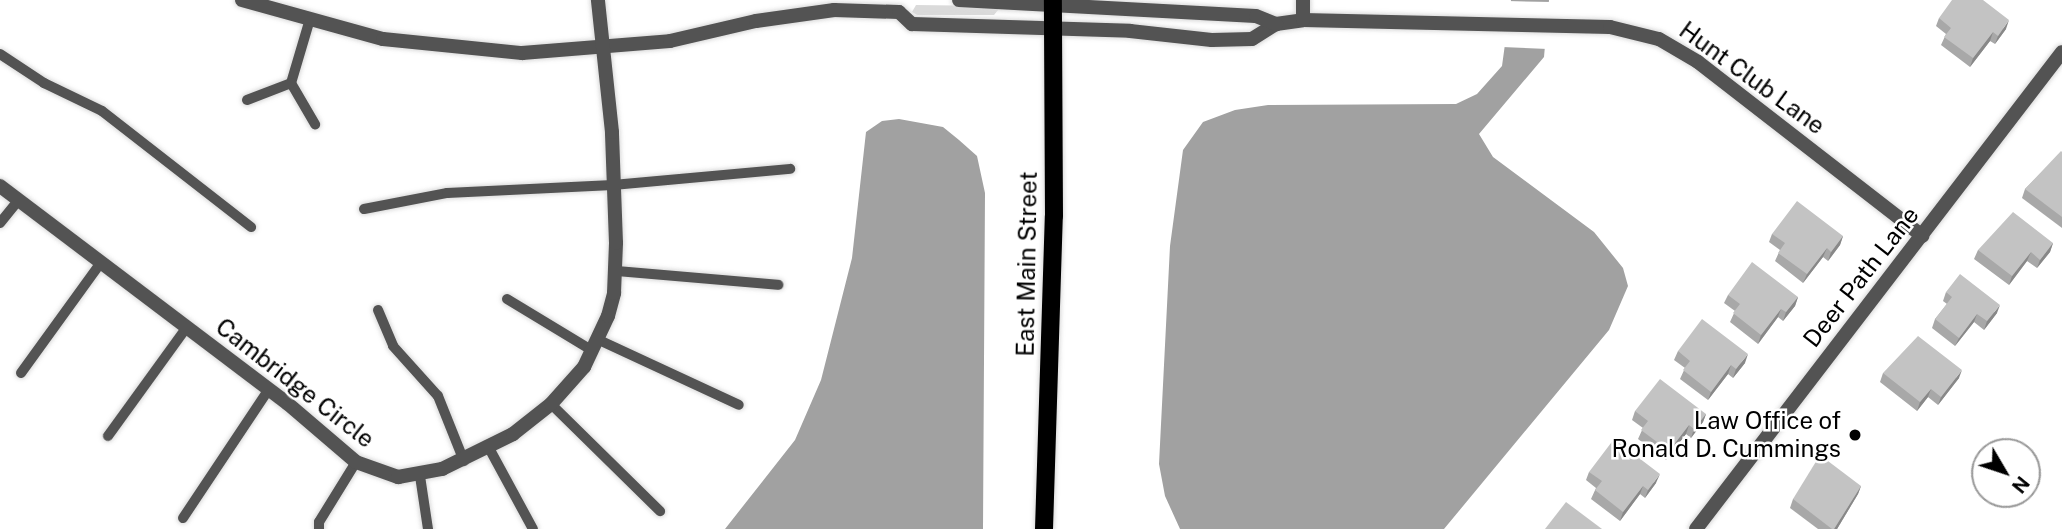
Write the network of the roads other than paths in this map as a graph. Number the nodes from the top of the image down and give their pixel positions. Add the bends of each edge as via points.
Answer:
1 (598, 0) edge
2 (959, 0) edge
3 (1303, 0) edge
4 (249, 1) edge
5 (1053, 2) edge
6 (902, 6) edge
7 (310, 19) junction
8 (1303, 20) junction
9 (1276, 24) junction
10 (1053, 30) junction
11 (604, 48) junction
12 (2062, 52) edge
13 (0, 54) edge
14 (291, 83) junction
15 (247, 100) dead end
16 (315, 124) dead end
17 (790, 169) dead end
18 (613, 185) junction
19 (0, 186) edge
20 (18, 201) junction
21 (364, 209) dead end
22 (0, 223) edge
23 (251, 227) dead end
24 (1922, 236) junction
25 (100, 264) junction
26 (616, 271) junction
27 (778, 285) dead end
28 (507, 299) dead end
29 (378, 310) dead end
30 (187, 327) junction
31 (596, 346) junction
32 (21, 373) dead end
33 (269, 389) junction
34 (551, 404) junction
35 (739, 405) dead end
36 (108, 436) dead end
37 (489, 448) junction
38 (464, 461) junction
39 (356, 462) junction
40 (420, 476) junction
41 (660, 511) dead end
42 (183, 518) dead end
43 (319, 529) edge
44 (428, 529) edge
45 (533, 529) edge
46 (1044, 529) edge
47 (1696, 529) edge

1 - 11 street, Cambridge Circle
2 - 5 street, Hunt Club Lane
3 - 8 street
4 - 7 street, Hunt Club Lane
5 - 9 street, Hunt Club Lane via 1256,16
5 - 10 main road, East Main Street
6 - 10 street, Hunt Club Lane via 912,24
6 - 11 street, Hunt Club Lane via 796,15 670,41
7 - 11 street, Hunt Club Lane via 383,38 471,51
7 - 14 lane
8 - 9 street, Hunt Club Lane
8 - 24 street, Hunt Club Lane via 1570,24 1631,30 1680,50
9 - 10 street, Hunt Club Lane via 1252,39
10 - 46 main road, East Main Street
11 - 18 street, Cambridge Circle
12 - 24 street, Deer Path Lane
13 - 23 lane via 44,83 102,111
14 - 15 lane
14 - 16 lane
17 - 18 lane
18 - 21 lane via 447,193
18 - 26 street, Cambridge Circle
19 - 20 street, Cambridge Circle
20 - 22 lane
20 - 25 street, Cambridge Circle
24 - 47 street, Deer Path Lane
25 - 30 street, Cambridge Circle
25 - 32 lane
26 - 27 lane
26 - 31 street, Cambridge Circle
28 - 31 lane
29 - 38 lane via 393,346 438,396
30 - 33 street, Cambridge Circle
30 - 36 lane
31 - 34 street, Cambridge Circle
31 - 35 lane
33 - 39 street, Cambridge Circle
33 - 42 lane
34 - 37 street, Cambridge Circle
34 - 41 lane
37 - 38 street, Cambridge Circle
37 - 45 lane
38 - 40 street, Cambridge Circle
39 - 40 street, Cambridge Circle via 384,474
39 - 43 lane
40 - 44 lane

